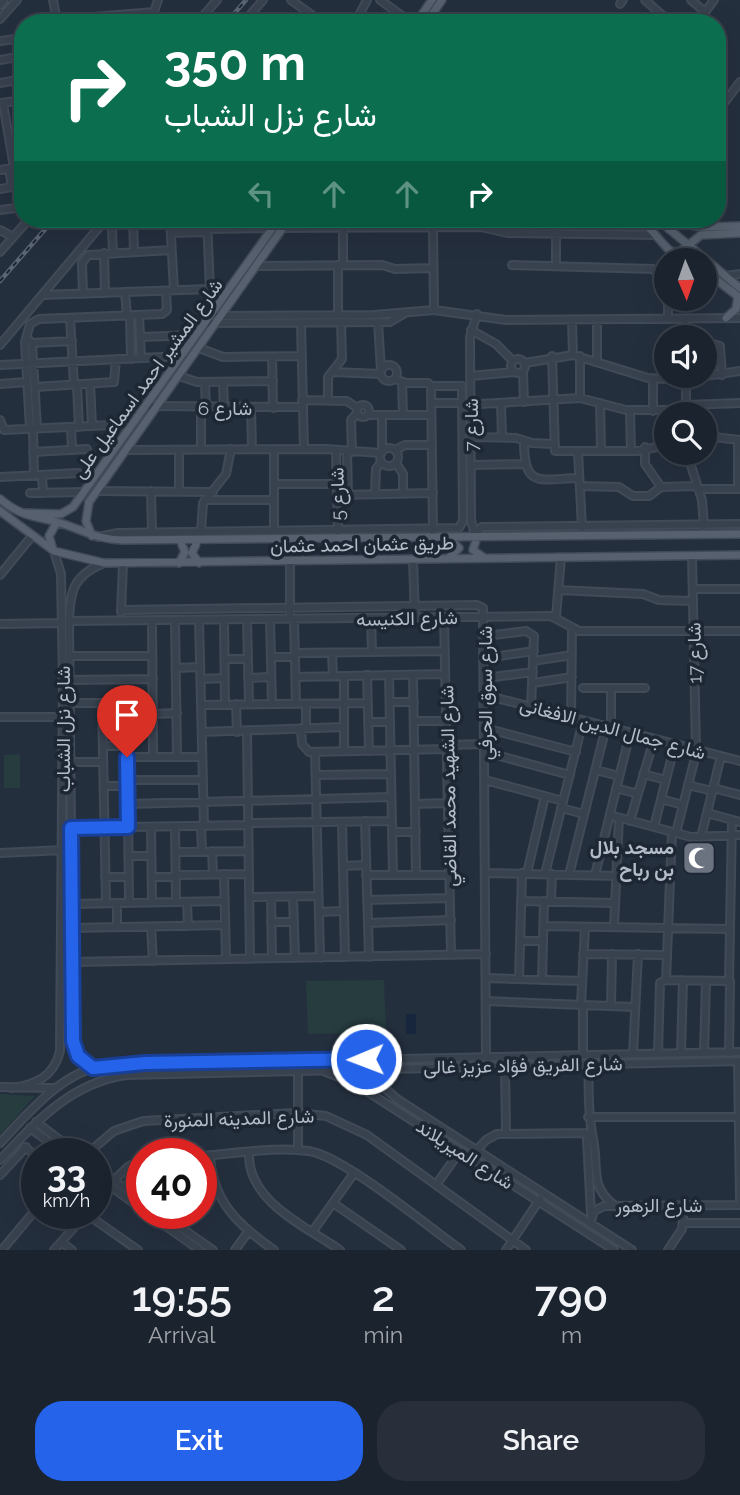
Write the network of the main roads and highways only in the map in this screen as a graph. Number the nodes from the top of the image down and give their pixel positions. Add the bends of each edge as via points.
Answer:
1 (432, 0) edge
2 (421, 14) edge
3 (272, 228) edge
4 (282, 228) edge
5 (649, 228) edge
6 (668, 228) edge
7 (740, 233) edge
8 (688, 245) junction
9 (668, 248) edge
10 (682, 248) edge
11 (718, 280) edge
12 (739, 294) edge
13 (726, 318) road end
14 (0, 499) edge
15 (18, 512) junction
16 (1, 513) edge
17 (57, 522) junction
18 (740, 534) edge
19 (94, 537) junction
20 (476, 537) junction
21 (447, 538) junction
22 (180, 540) junction
23 (198, 540) junction
24 (54, 551) junction
25 (740, 555) edge
26 (486, 558) junction
27 (449, 559) junction
28 (179, 563) junction
29 (199, 563) junction

1 - 2 main road
3 - 15 main road, شارع المشير احمد اسماعيل على via 73,508 61,514
4 - 19 main road, شارع المشير احمد اسماعيل على via 97,491 86,511 86,525
5 - 9 main road
6 - 8 main road
7 - 8 main road via 704,234
8 - 10 main road
8 - 12 main road via 726,276
11 - 12 main road
12 - 13 main road via 736,309
14 - 15 main road, طريق عثمان احمد عثمان
15 - 17 main road, طريق عثمان احمد عثمان
16 - 24 main road, طريق عثمان احمد عثمان
17 - 19 main road, طريق عثمان احمد عثمان
17 - 24 main road via 49,536
18 - 20 main road, طريق عثمان احمد عثمان
19 - 22 main road, طريق عثمان احمد عثمان
20 - 21 main road, طريق عثمان احمد عثمان
20 - 26 main road via 473,550
21 - 23 main road, طريق عثمان احمد عثمان via 433,533
21 - 27 main road via 459,548
22 - 23 main road, طريق عثمان احمد عثمان
22 - 28 main road via 185,552
23 - 29 main road via 192,550
24 - 28 main road, طريق عثمان احمد عثمان via 104,563
25 - 26 main road, طريق عثمان احمد عثمان
26 - 27 main road, طريق عثمان احمد عثمان
27 - 29 main road, طريق عثمان احمد عثمان
28 - 29 main road, طريق عثمان احمد عثمان

